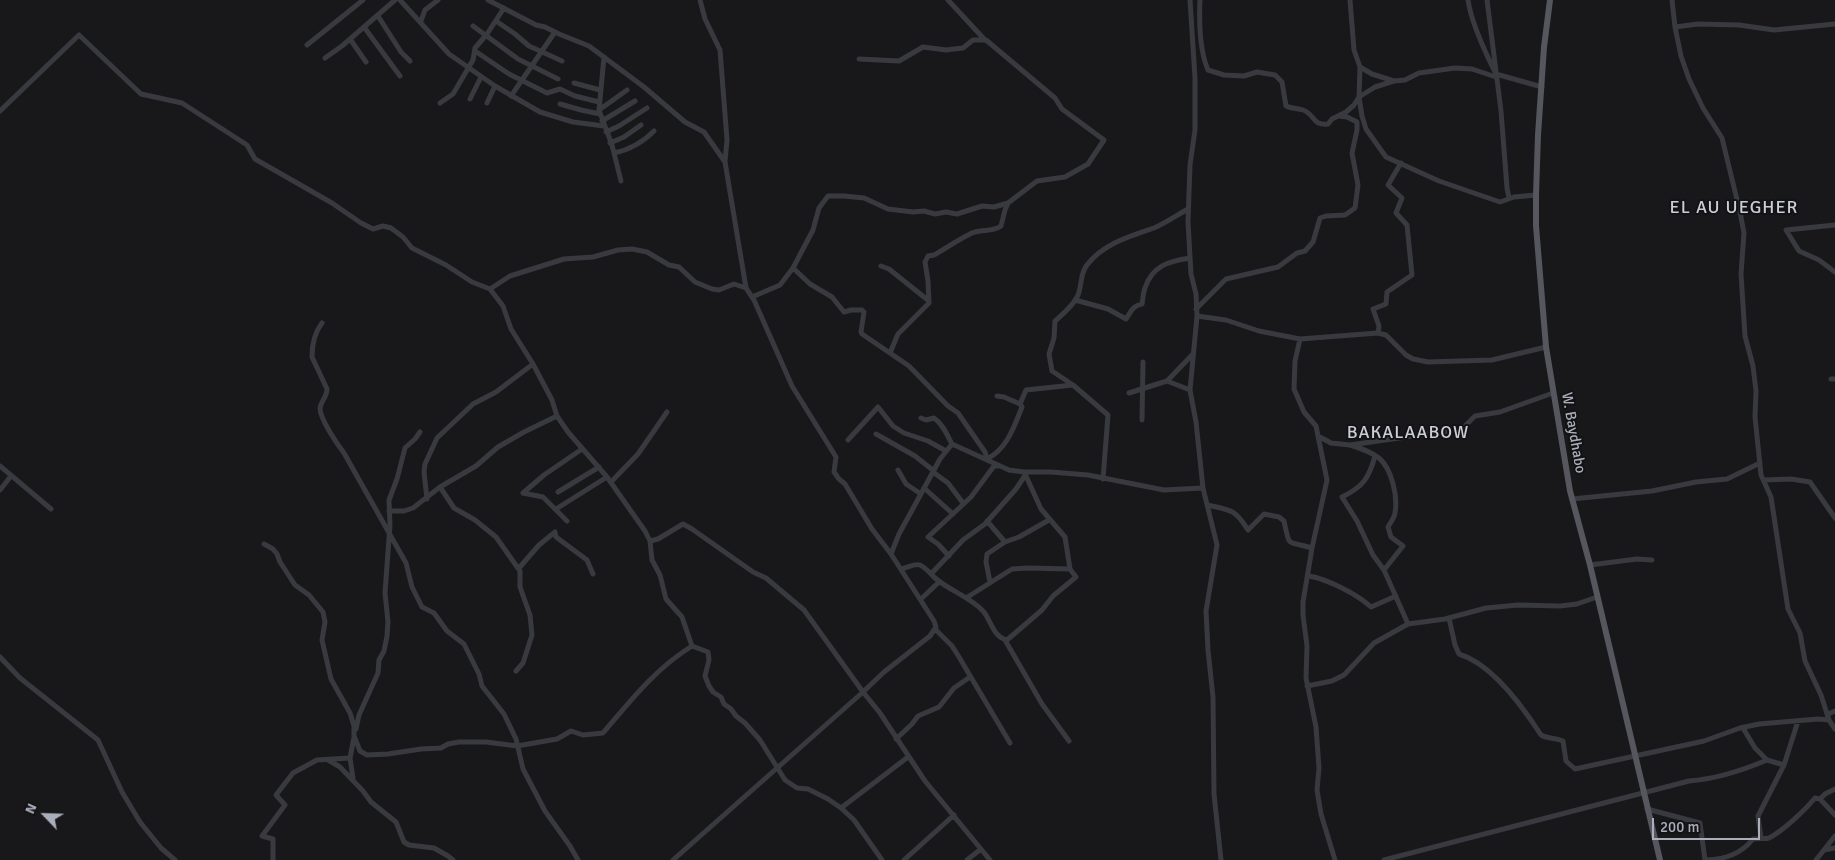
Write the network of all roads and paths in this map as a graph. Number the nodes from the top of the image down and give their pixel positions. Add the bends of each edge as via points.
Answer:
1 (362, 0) edge
2 (395, 0) edge
3 (400, 0) edge
4 (438, 0) edge
5 (488, 0) edge
6 (700, 0) edge
7 (948, 0) edge
8 (1190, 0) edge
9 (1200, 0) edge
10 (1350, 0) edge
11 (1468, 0) edge
12 (1487, 0) edge
13 (1550, 0) edge
14 (1672, 0) edge
15 (504, 8) junction
16 (378, 16) junction
17 (421, 21) junction
18 (496, 21) junction
19 (1835, 24) edge
20 (473, 26) dead end
21 (364, 27) junction
22 (1675, 27) junction
23 (555, 32) junction
24 (486, 36) junction
25 (350, 39) junction
26 (986, 40) junction
27 (307, 46) dead end
28 (475, 51) junction
29 (542, 52) junction
30 (604, 57) junction
31 (325, 58) dead end
32 (860, 59) dead end
33 (410, 61) dead end
34 (562, 61) dead end
35 (366, 62) dead end
36 (532, 66) junction
37 (1360, 67) junction
38 (468, 68) junction
39 (400, 76) dead end
40 (1496, 76) junction
41 (481, 77) junction
42 (558, 78) dead end
43 (1394, 81) junction
44 (522, 82) junction
45 (574, 83) dead end
46 (495, 86) junction
47 (1542, 87) junction
48 (600, 90) junction
49 (627, 90) dead end
50 (511, 96) junction
51 (1359, 97) junction
52 (470, 99) dead end
53 (635, 101) dead end
54 (599, 102) junction
55 (440, 103) dead end
56 (487, 103) dead end
57 (560, 104) dead end
58 (647, 108) dead end
59 (0, 110) edge
60 (599, 112) junction
61 (1337, 116) junction
62 (1357, 122) junction
63 (641, 125) dead end
64 (604, 126) junction
65 (1366, 129) junction
66 (654, 131) dead end
67 (610, 143) junction
68 (614, 154) junction
69 (725, 162) junction
70 (1401, 163) junction
71 (621, 181) dead end
72 (1536, 195) junction
73 (1509, 198) junction
74 (1008, 203) junction
75 (1188, 209) junction
76 (1835, 226) edge
77 (1190, 258) junction
78 (881, 266) dead end
79 (793, 268) junction
80 (1835, 272) edge
81 (490, 288) junction
82 (746, 288) junction
83 (752, 297) junction
84 (1075, 300) junction
85 (929, 302) junction
86 (1196, 309) junction
87 (1197, 316) junction
88 (322, 322) dead end
89 (1378, 333) junction
90 (1300, 339) junction
91 (1546, 347) junction
92 (890, 353) junction
93 (1193, 354) junction
94 (1143, 362) dead end
95 (533, 364) junction
96 (1167, 381) junction
97 (1073, 385) junction
98 (1143, 389) junction
99 (1190, 390) junction
100 (1129, 393) dead end
101 (1553, 393) junction
102 (997, 396) dead end
103 (1020, 404) junction
104 (667, 412) dead end
105 (557, 416) junction
106 (921, 418) dead end
107 (1142, 420) dead end
108 (420, 432) dead end
109 (876, 434) dead end
110 (1318, 436) junction
111 (848, 440) dead end
112 (952, 444) junction
113 (1350, 445) junction
114 (582, 448) junction
115 (946, 451) junction
116 (1375, 456) junction
117 (987, 459) junction
118 (1760, 463) junction
119 (0, 466) edge
120 (1001, 466) junction
121 (598, 467) junction
122 (898, 470) dead end
123 (934, 471) junction
124 (1025, 474) junction
125 (11, 476) junction
126 (607, 477) junction
127 (1103, 479) junction
128 (1764, 480) junction
129 (611, 482) junction
130 (440, 487) junction
131 (1203, 488) junction
132 (0, 490) edge
133 (922, 491) junction
134 (558, 492) dead end
135 (427, 499) junction
136 (1572, 499) junction
137 (963, 503) junction
138 (1207, 505) junction
139 (50, 509) dead end
140 (556, 509) junction
141 (389, 511) junction
142 (952, 514) junction
143 (1835, 518) edge
144 (1049, 520) junction
145 (567, 521) dead end
146 (987, 521) junction
147 (389, 535) junction
148 (650, 541) junction
149 (1005, 542) junction
150 (264, 544) dead end
151 (1312, 548) junction
152 (891, 554) junction
153 (949, 556) junction
154 (1652, 560) dead end
155 (1590, 565) junction
156 (519, 568) junction
157 (902, 569) junction
158 (1070, 569) junction
159 (1384, 570) junction
160 (593, 574) dead end
161 (931, 574) junction
162 (1308, 576) junction
163 (939, 582) junction
164 (990, 582) junction
165 (1396, 596) junction
166 (1597, 597) junction
167 (966, 598) junction
168 (921, 599) junction
169 (1449, 618) junction
170 (1408, 624) junction
171 (935, 629) junction
172 (1005, 640) junction
173 (692, 646) junction
174 (0, 657) edge
175 (516, 671) dead end
176 (970, 677) junction
177 (1307, 686) junction
178 (863, 692) junction
179 (1835, 712) edge
180 (1829, 717) junction
181 (1798, 720) junction
182 (1742, 728) junction
183 (1835, 728) edge
184 (354, 736) junction
185 (896, 739) junction
186 (1069, 742) dead end
187 (1010, 743) dead end
188 (517, 746) junction
189 (908, 757) junction
190 (1635, 757) junction
191 (350, 758) junction
192 (328, 760) junction
193 (1767, 760) junction
194 (1784, 765) junction
195 (777, 768) junction
196 (354, 780) junction
197 (1835, 789) edge
198 (1643, 793) junction
199 (1820, 799) junction
200 (841, 808) junction
201 (1647, 809) junction
202 (954, 815) junction
203 (1835, 815) edge
204 (1835, 836) edge
205 (1761, 838) junction
206 (1835, 848) edge
207 (981, 849) junction
208 (1824, 850) junction
209 (175, 860) edge
210 (272, 860) edge
211 (453, 860) edge
212 (578, 860) edge
213 (672, 860) edge
214 (882, 860) edge
215 (904, 860) edge
216 (967, 860) edge
217 (990, 860) edge
218 (1221, 860) edge
219 (1335, 860) edge
220 (1384, 860) edge
221 (1660, 860) edge
222 (1706, 860) edge
223 (1720, 860) edge
224 (1816, 860) edge

1 - 27 street
2 - 16 street
3 - 17 street
4 - 17 street via 425,10
5 - 15 street
6 - 69 street via 720,50 727,140
7 - 26 street
8 - 75 street via 1195,130
9 - 61 street via 1199,17 1208,70 1224,75 1244,76 1257,72 1275,75 1282,82 1286,106 1304,110 1322,125
10 - 37 street via 1354,50
11 - 40 street via 1469,10
12 - 40 street
13 - 47 main road, W. Baydhabo
14 - 22 street
15 - 18 street
15 - 23 street
16 - 21 street
16 - 33 street
17 - 38 street via 450,54
18 - 24 street
18 - 29 street
19 - 22 street via 1774,30 1739,25
20 - 24 street
21 - 25 street
21 - 39 street
22 - 118 street via 1689,79 1722,138 1743,225 1745,336 1755,380
23 - 29 street
23 - 30 street via 589,46
24 - 28 street
24 - 36 street
25 - 31 street
25 - 35 street
26 - 32 street via 973,40 962,48 946,50 923,47 899,61
26 - 74 street via 1055,98 1062,109 1104,140 1088,164 1064,177 1037,181
28 - 38 street
28 - 44 street
29 - 34 street
29 - 36 street
30 - 48 street
30 - 69 street via 685,122 704,132
36 - 42 street
36 - 44 street
37 - 43 street
37 - 51 street
38 - 41 street
38 - 55 street via 453,94
40 - 43 street via 1472,68 1455,68
40 - 47 street
40 - 73 street
41 - 46 street
41 - 52 street
43 - 51 street
44 - 50 street
44 - 54 street via 547,93 560,90
45 - 48 street
46 - 50 street
46 - 56 street
47 - 72 main road, W. Baydhabo
48 - 54 street
49 - 60 street
50 - 64 street via 540,112
51 - 61 street via 1346,112
51 - 65 street
53 - 64 street
54 - 60 street
57 - 60 street
58 - 64 street via 619,126
59 - 81 street via 79,35 141,94 182,103 233,135 247,146 255,159 361,223 373,228 391,228 412,248 472,282
60 - 64 street
61 - 62 street
62 - 65 street
62 - 86 street via 1352,153 1358,185 1355,208 1345,215 1320,218 1313,242 1305,251 1278,267 1226,279
63 - 67 street
64 - 67 street
65 - 70 street via 1386,157
66 - 68 street via 647,138
67 - 68 street
68 - 71 street
69 - 82 street
70 - 73 street via 1472,193 1500,202
70 - 89 street via 1388,185 1402,198 1396,213 1407,225 1412,275 1387,292 1386,304 1373,309
72 - 73 street
72 - 91 main road, W. Baydhabo
74 - 79 street via 975,207 957,214 935,214 888,209 864,198 828,196
74 - 85 street via 997,230 970,234 925,259
75 - 77 street
75 - 84 street via 1155,228 1114,243 1096,256 1084,270
76 - 80 street via 1786,230 1799,251
77 - 84 street via 1171,261 1152,273 1142,304 1136,305 1126,319 1108,309
77 - 86 street
78 - 85 street
79 - 83 street via 780,285
79 - 92 street via 810,284 832,296 844,312 864,312 862,334
81 - 82 street via 510,276 564,259 632,249 647,252 679,267 705,287 719,290 734,284
81 - 95 street
82 - 83 street
83 - 152 street via 792,386 836,457 834,472
84 - 97 street via 1056,321 1049,354 1052,371
85 - 92 street via 898,334
86 - 87 street
87 - 90 street
87 - 93 street
88 - 147 street via 312,352 327,389 321,412
89 - 90 street
89 - 91 street via 1386,335 1406,355 1428,362 1492,360
90 - 110 street via 1294,389 1304,412 1316,426
91 - 101 main road, W. Baydhabo
92 - 117 street via 958,413
93 - 96 street
93 - 99 street
94 - 98 street
95 - 105 street
95 - 135 street via 496,392 473,404 438,438 425,464
96 - 98 street
96 - 99 street
97 - 103 street via 1026,390
97 - 127 street via 1108,415
98 - 100 street
98 - 107 street
99 - 131 street
101 - 113 street via 1500,412 1475,416 1464,427 1455,430
101 - 136 main road, W. Baydhabo
102 - 103 street
103 - 117 street via 1022,408 1004,446
104 - 129 street via 638,454
105 - 114 street
105 - 130 street via 498,447 476,466
106 - 112 street via 938,421
108 - 141 street via 405,448 389,500
109 - 123 street
110 - 113 street via 1331,443
110 - 151 street via 1327,480
111 - 115 street via 878,407 893,426
112 - 115 street
112 - 117 street
113 - 116 street
114 - 121 street
114 - 140 street via 523,494 543,497
115 - 123 street
116 - 159 street via 1389,471 1395,487 1395,515 1388,527 1391,537 1403,546
116 - 159 street via 1370,475 1355,491 1342,497
117 - 120 street
118 - 128 street
118 - 136 street via 1727,479
119 - 125 street
120 - 124 street
120 - 137 street via 994,466 976,492
121 - 126 street
121 - 134 street
122 - 133 street via 906,484
123 - 133 street
123 - 137 street
124 - 127 street via 1051,472
124 - 144 street
124 - 146 street
125 - 132 street
125 - 139 street
126 - 129 street
126 - 140 street
127 - 131 street via 1164,490
128 - 143 street via 1810,482
128 - 180 street via 1772,506 1788,609 1800,633 1806,661
129 - 148 street
130 - 135 street
130 - 156 street via 454,508 496,537
131 - 138 street
133 - 142 street
133 - 152 street
135 - 141 street via 404,511
136 - 155 main road, W. Baydhabo
137 - 142 street
138 - 151 street via 1229,509 1240,517 1248,530 1264,514 1279,516 1284,521 1290,543
138 - 218 street via 1217,545 1206,612 1213,697 1214,794
140 - 145 street
141 - 147 street
142 - 153 street via 928,538
144 - 149 street
144 - 158 street via 1065,537
146 - 149 street
146 - 153 street
147 - 184 street via 385,592 387,636 378,673 359,715
147 - 188 street via 406,563 422,608 434,613 447,631 464,644 482,686 504,714
148 - 173 street via 652,560 666,599 682,617
148 - 178 street via 683,524 766,578 804,610
149 - 164 street via 987,554
150 - 184 street via 273,549 295,585 309,595 323,612 322,640 331,679 350,713
151 - 162 street
152 - 157 street
153 - 161 street
154 - 155 street
155 - 166 main road, W. Baydhabo
156 - 160 street via 539,544 555,532 556,538 587,560
156 - 175 street via 520,587 530,614 532,635 523,663
157 - 161 street via 920,565
157 - 168 street
158 - 164 street via 1012,569
158 - 172 street via 1076,577
159 - 165 street
161 - 163 street
162 - 165 street via 1326,581 1371,607
162 - 177 street via 1303,602
163 - 167 street
163 - 168 street
164 - 167 street
165 - 170 street
166 - 169 street via 1560,606 1486,608
166 - 190 main road, W. Baydhabo
167 - 172 street via 983,611 991,626
168 - 171 street
169 - 170 street
169 - 190 street via 1459,654 1472,658 1510,693 1541,735 1563,741 1566,761 1575,769
170 - 177 street via 1374,643 1344,675
171 - 176 street via 952,646
171 - 178 street
172 - 186 street via 1042,704
173 - 188 street via 646,682 603,733 583,735 571,731 557,738
173 - 195 street via 708,652 705,676 709,686 760,740
174 - 209 street via 20,678 98,740 140,822
176 - 185 street via 954,688 939,707 918,716
176 - 187 street
177 - 219 street via 1316,727 1317,790
178 - 185 street
178 - 195 street
179 - 180 street
180 - 181 street
180 - 183 street
181 - 182 street
181 - 194 street
182 - 190 street via 1704,741
182 - 193 street
184 - 188 street via 360,751 367,755 441,748 459,742
184 - 191 street
185 - 189 street
188 - 212 street via 523,769 545,811
189 - 200 street
189 - 202 street
190 - 198 main road, W. Baydhabo
191 - 192 street
191 - 196 street
192 - 196 street
192 - 210 street via 317,760 293,773 276,795 285,805 262,836 273,839
193 - 194 street
193 - 198 street via 1736,773
194 - 205 street via 1758,816
195 - 200 street via 785,780 797,788 808,789
195 - 213 street
196 - 211 street via 371,802 396,822 404,842 434,848
197 - 199 street
198 - 201 main road, W. Baydhabo
198 - 220 street
199 - 203 street
199 - 205 street via 1816,798 1768,839
200 - 214 street via 866,835
201 - 221 main road, W. Baydhabo
201 - 222 street via 1700,823
202 - 207 street
202 - 215 street
204 - 208 street
205 - 223 street via 1753,839 1745,849
206 - 208 street
207 - 216 street
207 - 217 street
208 - 224 street
222 - 223 street

